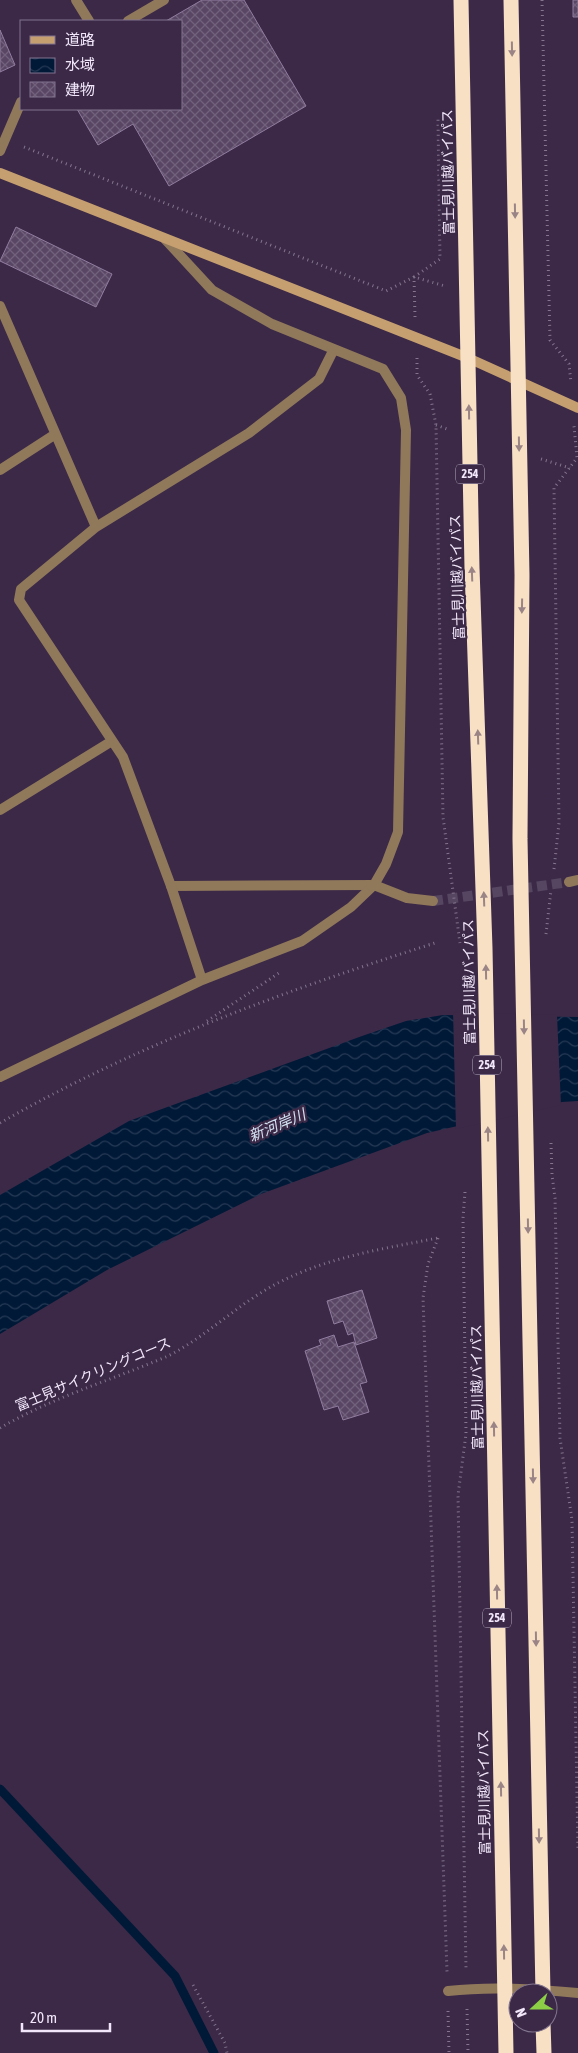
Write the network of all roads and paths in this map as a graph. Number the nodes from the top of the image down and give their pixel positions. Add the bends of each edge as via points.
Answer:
1 (76, 0) edge
2 (164, 0) edge
3 (461, 0) edge
4 (511, 0) edge
5 (542, 0) edge
6 (88, 20) edge
7 (130, 20) edge
8 (20, 104) edge
9 (438, 111) dead end
10 (4, 139) junction
11 (0, 150) edge
12 (0, 173) edge
13 (165, 239) junction
14 (414, 276) junction
15 (0, 306) edge
16 (416, 338) junction
17 (334, 348) junction
18 (468, 358) junction
19 (518, 380) junction
20 (575, 407) edge
21 (54, 435) junction
22 (0, 470) edge
23 (96, 527) junction
24 (112, 740) junction
25 (0, 810) edge
26 (554, 871) dead end
27 (552, 881) dead end
28 (374, 885) junction
29 (171, 886) junction
30 (433, 901) tunnel mouth
31 (546, 938) dead end
32 (435, 943) dead end
33 (461, 951) dead end
34 (281, 972) dead end
35 (202, 980) junction
36 (201, 1025) junction
37 (0, 1077) edge
38 (0, 1123) edge
39 (552, 1175) dead end
40 (465, 1187) dead end
41 (0, 1428) edge
42 (578, 1851) edge
43 (543, 1983) edge
44 (193, 1985) dead end
45 (504, 1988) junction
46 (508, 1988) edge
47 (466, 1989) junction
48 (448, 1992) junction
49 (558, 1992) edge
50 (578, 1993) edge
51 (543, 2033) edge
52 (227, 2053) edge
53 (449, 2053) edge
54 (468, 2053) edge
55 (506, 2053) edge
56 (544, 2053) edge

1 - 6 street
2 - 7 street
3 - 18 highway, 富士見川越バイパス / 254
4 -> 19 highway
5 - 20 path via 550,340 569,364
8 - 10 street
9 - 14 path via 440,259
10 - 11 street
10 - 14 path via 386,291
12 - 13 street
13 - 16 street
13 - 17 street via 212,290 272,324
14 - 16 path
15 - 21 street
16 - 18 street
16 - 33 path via 417,375 430,394 436,425 443,817
17 - 23 street via 319,379 249,433
17 - 28 street via 383,369 400,398 406,430 398,832
18 - 19 street
45 -> 18 highway, 富士見川越バイパス / 254 via 485,948
19 - 20 street
19 -> 43 highway via 522,575 522,943
20 - 26 path via 577,458 554,488 559,823
21 - 22 street
21 - 23 street
23 - 24 street via 20,589 19,600
24 - 25 street
24 - 29 street via 124,757
27 - 31 path
28 - 29 street
28 - 30 street via 407,898
28 - 35 street via 351,907 302,941
29 - 35 street
32 - 36 path via 325,978
34 - 36 path
35 - 37 street
36 - 38 path via 116,1062
39 - 42 path via 560,1438 572,1520
40 - 47 path via 466,1434 458,1495
41 - 48 path, 富士見サイクリングコース via 56,1399 168,1356 249,1300 306,1270 338,1258 438,1238 428,1264 422,1298
44 - 52 path
45 - 46 street
45 - 47 street
45 - 55 highway, 富士見川越バイパス / 254
47 - 48 street
47 - 54 path
48 - 53 path
49 - 50 street
51 - 56 highway

